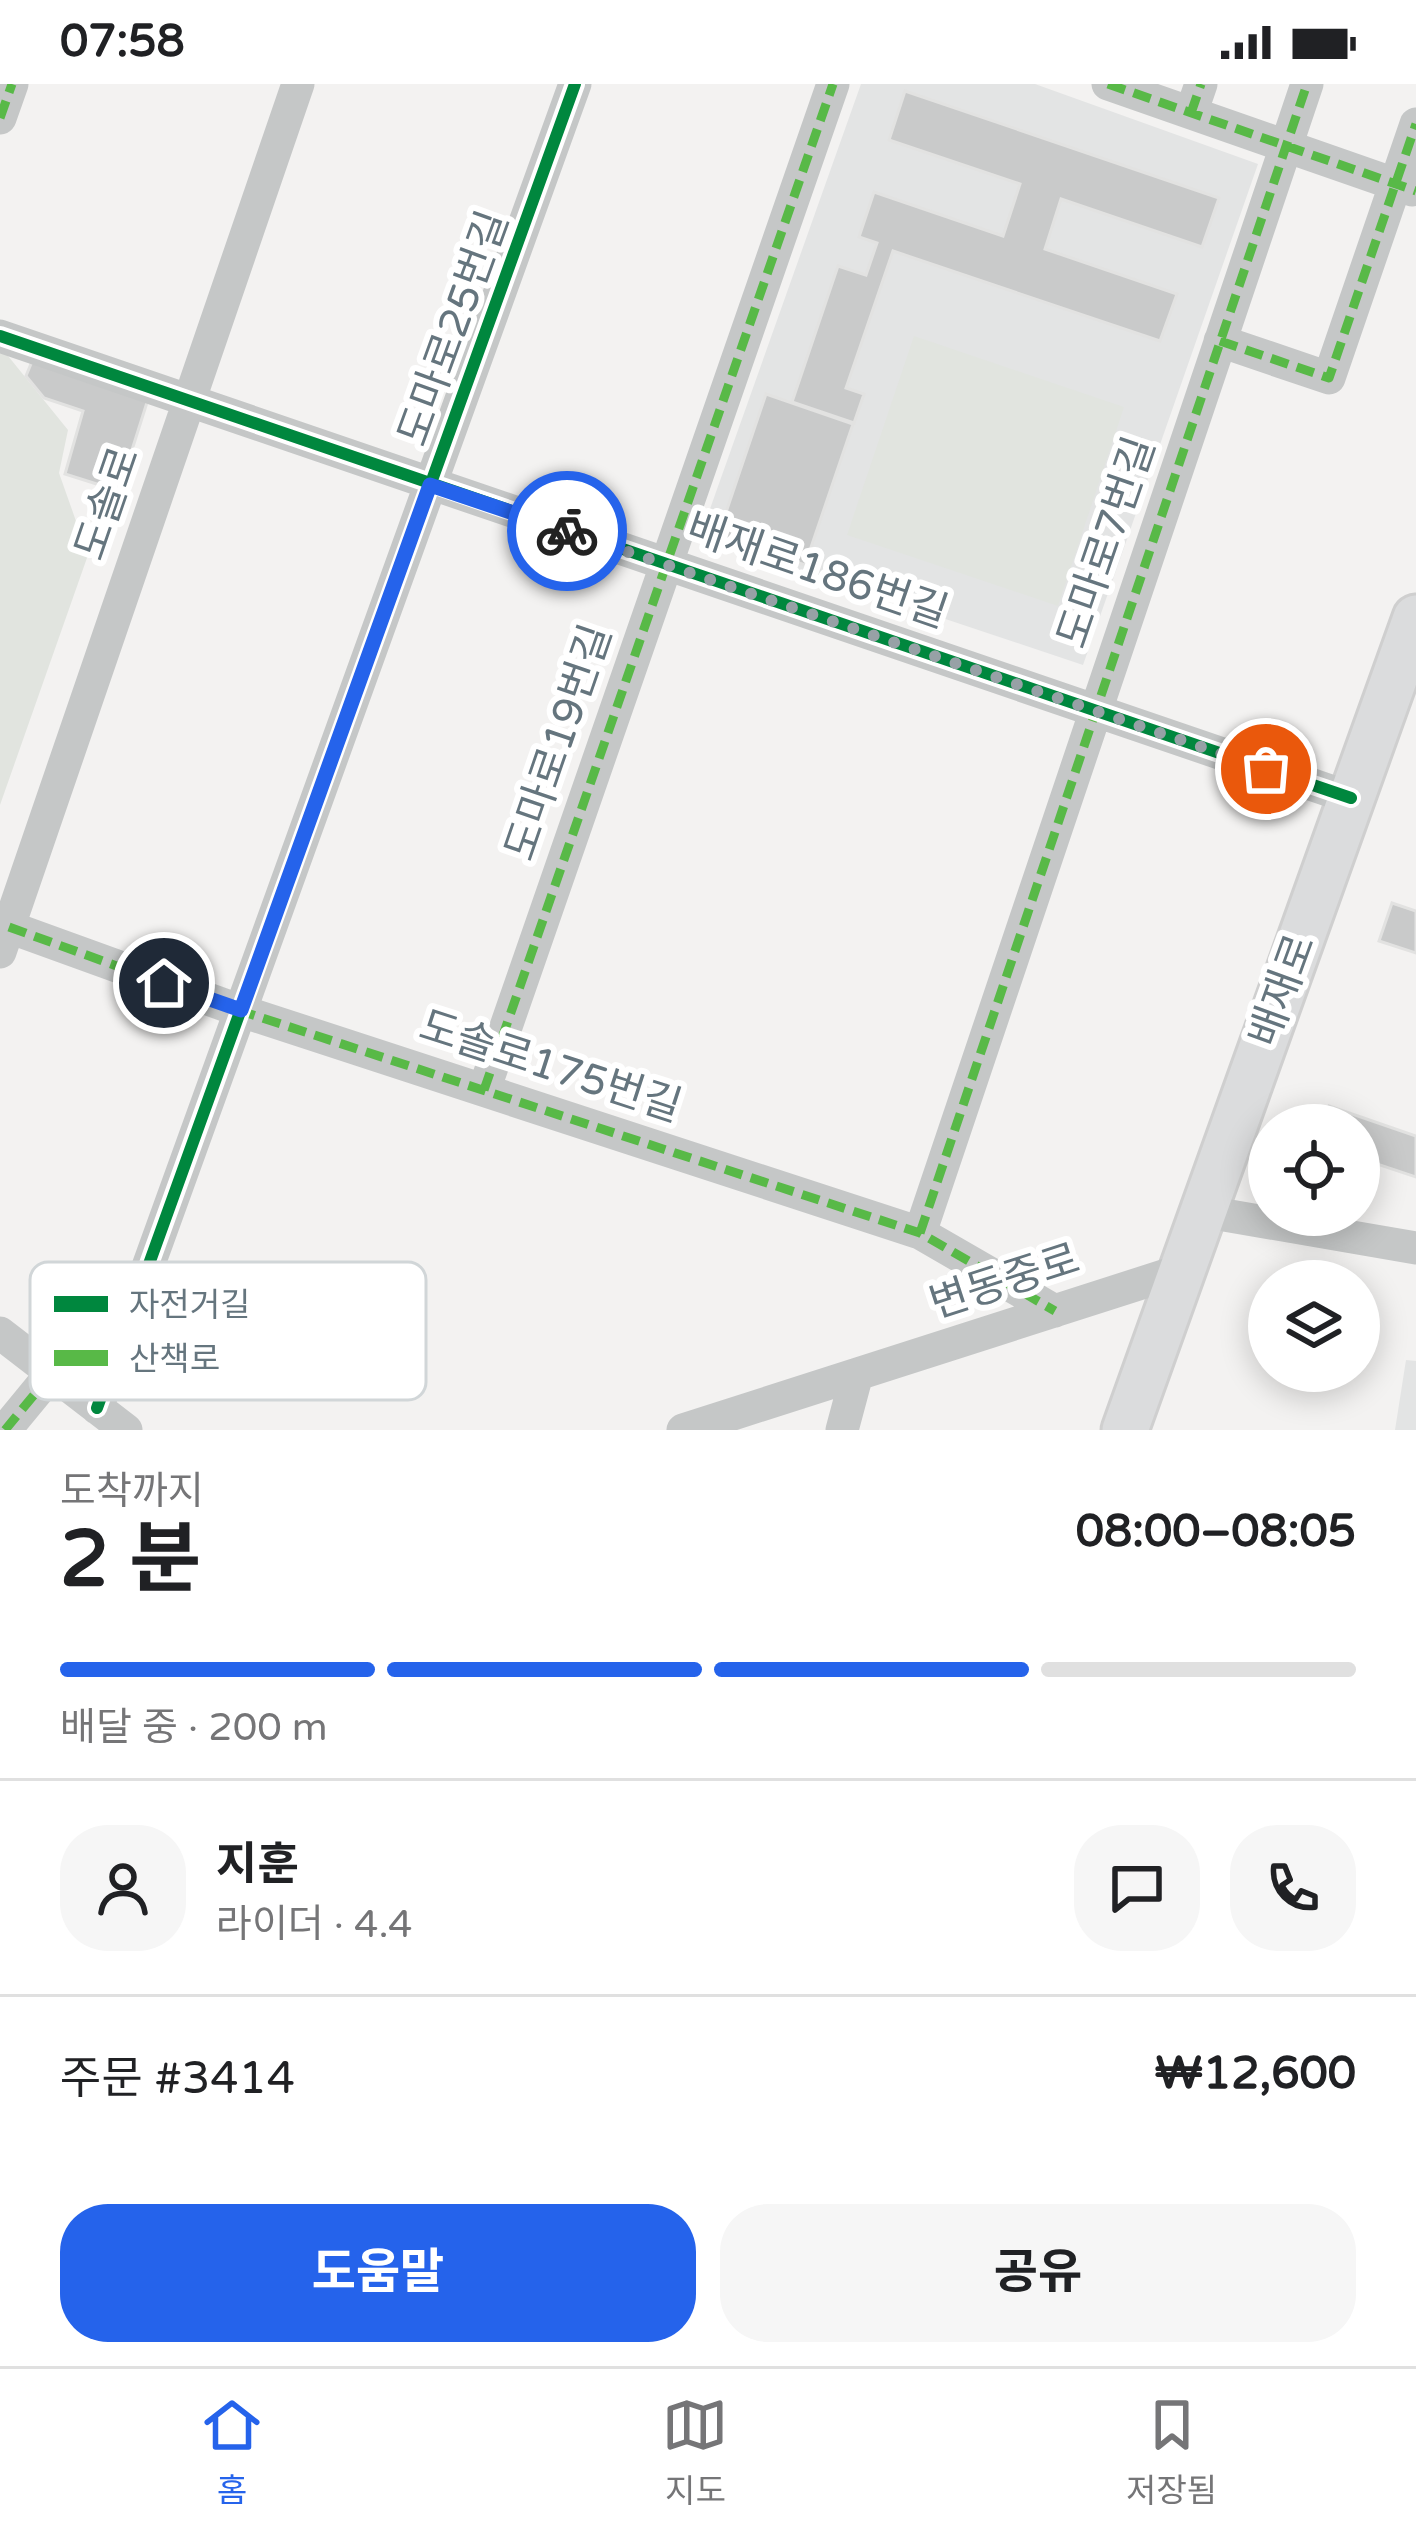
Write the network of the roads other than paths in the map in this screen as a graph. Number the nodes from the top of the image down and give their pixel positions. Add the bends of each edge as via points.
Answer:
1 (12, 84) edge
2 (298, 84) edge
3 (575, 84) edge
4 (832, 84) edge
5 (1108, 84) edge
6 (1307, 84) edge
7 (1196, 99) edge
8 (0, 118) edge
9 (1416, 124) edge
10 (1286, 146) junction
11 (1406, 188) edge
12 (0, 336) edge
13 (1220, 341) junction
14 (188, 402) junction
15 (430, 485) junction
16 (666, 565) junction
17 (1416, 618) edge
18 (1096, 711) junction
19 (1351, 798) junction
20 (4, 940) edge
21 (241, 1010) junction
22 (484, 1090) junction
23 (1201, 1211) junction
24 (920, 1233) junction
25 (1416, 1248) edge
26 (150, 1262) edge
27 (1179, 1271) junction
28 (1055, 1311) junction
29 (0, 1333) edge
30 (30, 1356) edge
31 (857, 1374) junction
32 (30, 1400) edge
33 (87, 1400) edge
34 (100, 1400) edge
35 (97, 1408) junction
36 (5, 1430) edge
37 (126, 1430) edge
38 (683, 1430) edge
39 (842, 1430) edge
40 (1125, 1430) edge

1 - 8 street
2 - 14 street, 도솔로
3 - 15 street, 도마로25번길
4 - 16 street, 도마로19번길
5 - 7 street
6 - 10 street, 도마로7번길
7 - 10 street
9 - 11 street
10 - 11 street
10 - 13 street, 도마로7번길
11 - 13 street via 1329,378
12 - 14 street, 배재로186번길
13 - 18 street, 도마로7번길
14 - 15 street, 배재로186번길
14 - 20 street, 도솔로
15 - 16 street, 배재로186번길
15 - 21 street, 도마로25번길
16 - 18 street, 배재로186번길
16 - 22 street, 도마로19번길
17 - 19 main road, 배재로
18 - 19 street, 배재로186번길
18 - 24 street, 도마로7번길
19 - 23 main road, 배재로
20 - 21 street, 도솔로175번길
21 - 22 street, 도솔로175번길
21 - 26 street, 도마로25번길
22 - 24 street, 도솔로175번길
23 - 25 street
23 - 27 main road, 배재로
24 - 28 street, 도솔로175번길
27 - 28 street, 변동중로
27 - 40 main road, 배재로
28 - 31 street, 변동중로
29 - 30 street
31 - 38 street, 변동중로
31 - 39 street
32 - 36 street
33 - 35 street
34 - 35 street, 도마로25번길
35 - 37 street

